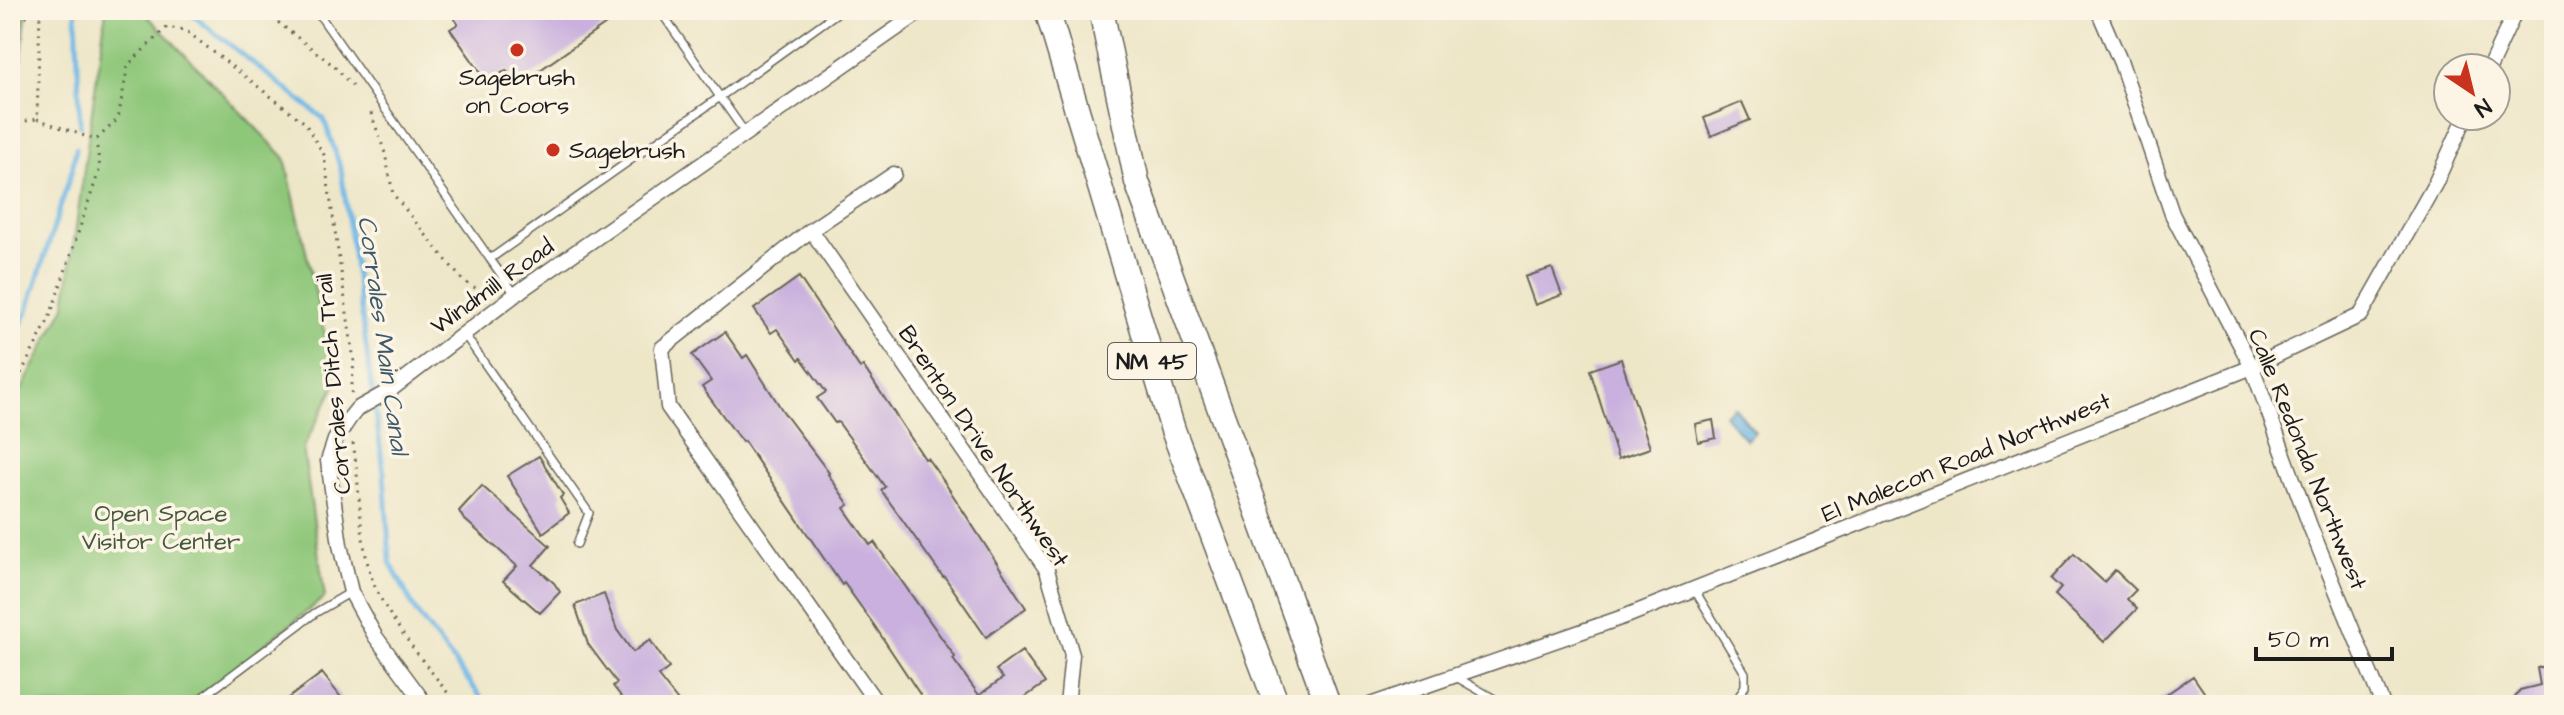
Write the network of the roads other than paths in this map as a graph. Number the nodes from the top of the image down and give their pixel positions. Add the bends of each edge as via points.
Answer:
1 (316, 10) edge
2 (841, 10) edge
3 (923, 10) edge
4 (1047, 10) edge
5 (1101, 10) edge
6 (2098, 10) edge
7 (2516, 10) edge
8 (661, 12) edge
9 (2496, 52) edge
10 (720, 97) junction
11 (2459, 132) edge
12 (746, 134) junction
13 (894, 174) dead end
14 (811, 230) junction
15 (490, 259) junction
16 (515, 295) junction
17 (463, 332) junction
18 (2252, 367) junction
19 (577, 544) dead end
20 (1694, 589) junction
21 (351, 592) junction
22 (1454, 676) junction
23 (192, 705) edge
24 (426, 705) edge
25 (878, 705) edge
26 (1067, 705) edge
27 (1277, 705) edge
28 (1328, 705) edge
29 (1370, 705) edge
30 (1505, 705) edge
31 (1734, 705) edge
32 (2383, 705) edge

1 - 15 lane
2 - 10 lane
3 - 12 street, Windmill Road
4 - 27 main road, NM 45 via 1173,430
5 - 28 main road, NM 45 via 1137,182
6 - 18 street, Calle Redonda Northwest via 2172,214
7 - 9 street
8 - 10 lane
10 - 12 lane
10 - 15 lane
11 - 18 street, El Malecon Road Northwest via 2361,315
12 - 16 street, Windmill Road
13 - 14 street
14 - 25 street via 662,348 668,407
14 - 26 street, Brenton Drive Northwest via 1047,570 1072,655
15 - 16 lane
16 - 17 street, Windmill Road
17 - 19 lane via 589,513
17 - 21 street, Windmill Road via 353,414 335,440 328,461
18 - 20 street, El Malecon Road Northwest
18 - 32 street, Calle Redonda Northwest
20 - 22 street, El Malecon Road Northwest
20 - 31 lane via 1745,673 1745,686
21 - 23 lane
21 - 24 street via 375,636
22 - 29 street, El Malecon Road Northwest
22 - 30 lane

